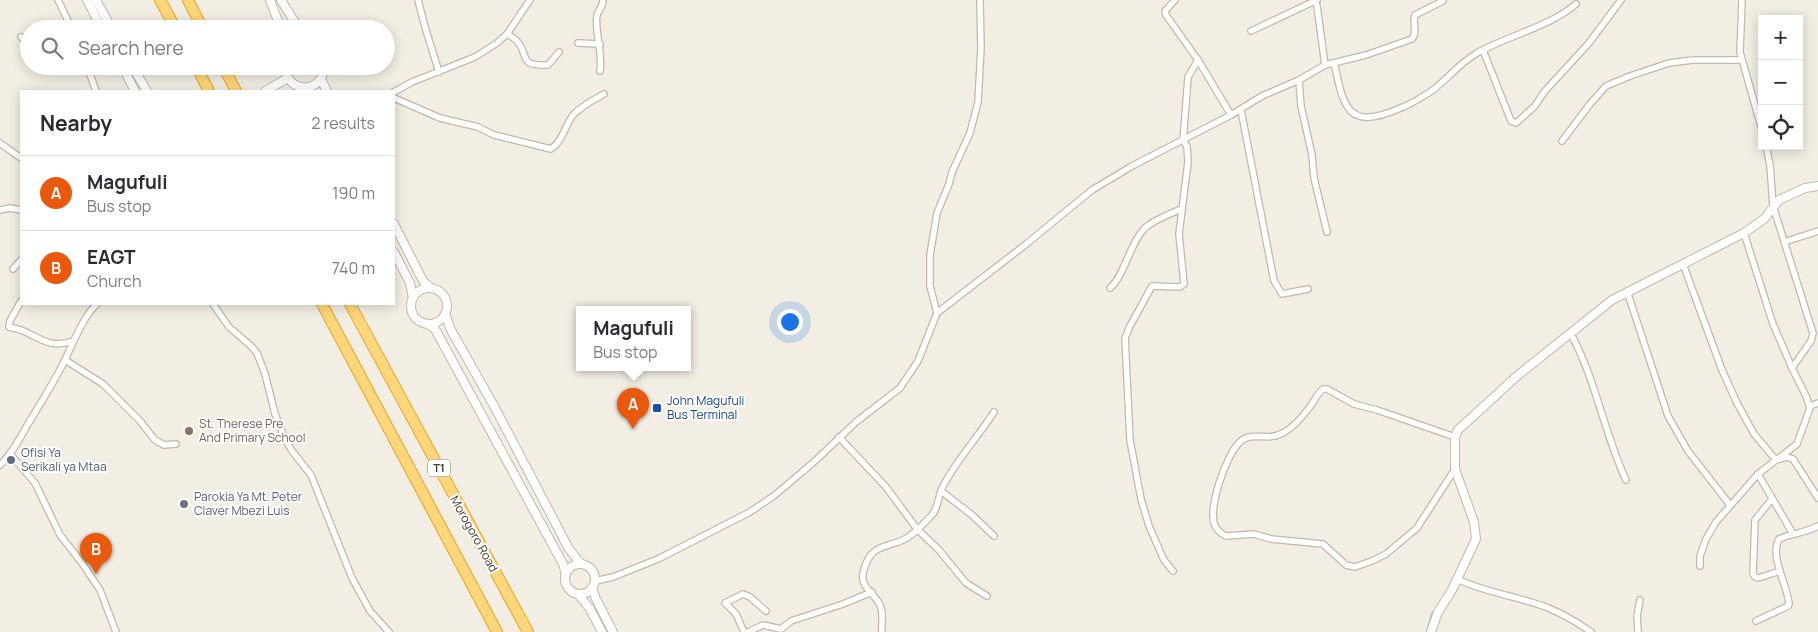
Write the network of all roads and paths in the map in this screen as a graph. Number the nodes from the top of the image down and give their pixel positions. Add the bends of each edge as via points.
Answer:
1 (58, 0) edge
2 (87, 0) edge
3 (96, 0) edge
4 (160, 0) edge
5 (188, 0) edge
6 (270, 0) edge
7 (281, 0) edge
8 (418, 0) edge
9 (530, 0) edge
10 (603, 0) edge
11 (980, 0) edge
12 (1174, 0) edge
13 (1316, 0) edge
14 (1621, 0) edge
15 (1742, 0) edge
16 (1443, 1) dead end
17 (1576, 4) dead end
18 (68, 20) edge
19 (97, 20) edge
20 (107, 20) edge
21 (171, 20) edge
22 (198, 20) edge
23 (278, 20) edge
24 (293, 20) edge
25 (1251, 31) dead end
26 (507, 34) junction
27 (578, 43) dead end
28 (600, 44) junction
29 (1483, 50) junction
30 (559, 52) dead end
31 (1198, 60) junction
32 (1741, 60) junction
33 (1334, 63) junction
34 (1325, 65) junction
35 (600, 71) dead end
36 (439, 72) junction
37 (90, 75) edge
38 (127, 75) edge
39 (137, 75) edge
40 (201, 75) edge
41 (228, 75) edge
42 (287, 75) edge
43 (322, 75) edge
44 (288, 78) junction
45 (321, 78) junction
46 (1300, 80) junction
47 (308, 89) edge
48 (96, 90) edge
49 (134, 90) edge
50 (146, 90) edge
51 (208, 90) edge
52 (235, 90) edge
53 (266, 90) edge
54 (327, 90) edge
55 (395, 91) edge
56 (604, 94) dead end
57 (395, 98) edge
58 (1240, 110) junction
59 (1231, 115) junction
60 (1758, 117) edge
61 (1183, 139) junction
62 (1562, 141) dead end
63 (0, 143) edge
64 (1767, 150) edge
65 (20, 157) edge
66 (1818, 186) edge
67 (1774, 206) junction
68 (1181, 209) junction
69 (0, 210) edge
70 (20, 210) edge
71 (395, 226) edge
72 (1818, 231) edge
73 (1327, 232) dead end
74 (1744, 233) junction
75 (1784, 242) junction
76 (395, 254) edge
77 (20, 261) edge
78 (1683, 264) junction
79 (13, 269) dead end
80 (431, 288) junction
81 (1110, 288) dead end
82 (1308, 289) dead end
83 (1627, 291) junction
84 (414, 298) junction
85 (20, 303) edge
86 (96, 305) edge
87 (215, 305) edge
88 (323, 305) edge
89 (351, 305) edge
90 (937, 313) junction
91 (445, 314) junction
92 (428, 324) junction
93 (1571, 334) junction
94 (73, 341) junction
95 (65, 360) junction
96 (1792, 368) junction
97 (1818, 403) edge
98 (1810, 406) junction
99 (994, 412) dead end
100 (839, 437) junction
101 (1455, 437) junction
102 (176, 444) dead end
103 (10, 454) junction
104 (1776, 460) junction
105 (0, 465) edge
106 (1455, 469) junction
107 (1758, 474) junction
108 (1626, 480) dead end
109 (941, 491) junction
110 (1818, 498) edge
111 (1772, 499) junction
112 (1730, 505) junction
113 (1818, 526) edge
114 (918, 529) junction
115 (1793, 534) junction
116 (994, 536) dead end
117 (581, 564) junction
118 (1700, 566) dead end
119 (1173, 571) dead end
120 (1780, 571) junction
121 (566, 574) junction
122 (1457, 579) junction
123 (593, 584) junction
124 (872, 592) junction
125 (578, 594) junction
126 (987, 596) dead end
127 (1640, 600) dead end
128 (766, 611) dead end
129 (1756, 621) dead end
130 (116, 632) edge
131 (389, 632) edge
132 (497, 632) edge
133 (528, 632) edge
134 (602, 632) edge
135 (613, 632) edge
136 (744, 632) edge
137 (748, 632) edge
138 (882, 632) edge
139 (1431, 632) edge
140 (1591, 632) edge
141 (1638, 632) edge

1 - 18 street
2 - 19 street
3 - 20 street
4 - 21 highway
5 - 22 highway
6 - 23 street
7 - 24 street
8 - 36 street
9 - 26 street
10 - 28 street via 597,15
11 - 90 street via 978,102 970,133 937,213 930,255 930,286
12 - 31 street via 1165,11 1166,15
13 - 25 street
13 - 34 street
14 - 29 street via 1589,43 1535,106 1516,123 1511,121
15 - 32 street
16 - 33 street via 1415,15 1412,39
17 - 29 street via 1553,19
26 - 30 street via 517,42 525,59 533,64 548,65
26 - 36 street via 475,57
27 - 28 street
28 - 35 street
29 - 33 street via 1432,90 1403,107 1366,117 1356,115 1348,107 1341,94
31 - 59 street
31 - 61 street via 1188,77
32 - 60 street
32 - 62 street via 1669,63 1606,86
33 - 34 street
34 - 46 street
36 - 55 street
37 - 48 street
38 - 49 street
39 - 50 street
40 - 51 highway
41 - 52 highway
42 - 44 street
43 - 45 street
44 - 47 street
44 - 53 street
45 - 47 street
45 - 54 street
46 - 58 street via 1262,96
46 - 73 street via 1314,178
56 - 57 street via 575,114 551,150 440,118
58 - 59 street
58 - 82 street via 1274,281 1282,294
59 - 61 street
61 - 68 street via 1188,162
61 - 90 street via 1092,190
63 - 65 street
64 - 67 street
66 - 67 street via 1786,196
67 - 74 street via 1760,222
67 - 75 street
68 - 81 street via 1144,229
68 - 119 street via 1179,239 1184,284 1180,287 1152,286 1130,326 1125,345 1130,440 1141,499 1160,551
69 - 70 street
71 - 80 street via 423,281
72 - 75 street
74 - 78 street
74 - 96 street via 1773,324
75 - 96 street via 1814,336
76 - 84 street
77 - 79 street
78 - 83 street
78 - 104 street via 1737,404 1754,434
80 - 84 street via 419,292
80 - 91 street via 444,297
83 - 93 street
83 - 112 street via 1668,416 1688,451
84 - 92 street via 414,315
85 - 94 street via 9,327 54,344
86 - 94 street
87 - 131 street via 229,327 257,353 284,437 311,475 352,578 370,611
88 - 132 highway, Morogoro Road / T1
89 - 133 highway, Morogoro Road / T1
90 - 100 street via 918,361 906,380
91 - 92 street via 440,320
91 - 117 street via 569,549
92 - 121 street via 440,338
93 - 101 street via 1517,376 1458,430
93 - 108 street via 1581,353 1611,446
94 - 95 street
95 - 102 street via 103,384 155,440 164,445
95 - 103 street
96 - 98 street
97 - 98 street
98 - 104 street via 1798,444
99 - 109 street
100 - 114 street via 892,494
100 - 123 street via 797,477 750,512 658,559
101 - 106 street
101 - 106 street via 1354,404 1323,389 1305,413 1283,433 1240,441 1221,476 1214,522 1226,536 1254,534 1271,539 1323,544 1346,564 1358,566 1386,554 1417,528
103 - 105 street
103 - 130 street via 35,483 60,535 100,590
104 - 107 street
104 - 110 street via 1793,459
106 - 122 street via 1476,531 1472,550
107 - 111 street
107 - 112 street
109 - 114 street via 934,514
109 - 116 street
111 - 115 street
111 - 120 street via 1755,520 1753,573 1758,578
112 - 118 street via 1706,539
113 - 115 street
114 - 124 street via 906,538 886,544 872,555 863,579
114 - 126 street via 966,583
115 - 120 street via 1777,543
117 - 121 street via 574,565
117 - 123 street via 591,570
120 - 129 street via 1789,604
121 - 125 street via 568,588
122 - 139 street via 1438,612
122 - 140 street via 1475,588 1547,608
123 - 125 street via 586,593
123 - 135 street via 596,599
124 - 137 street via 791,621 781,628 763,624
124 - 138 street via 881,607
125 - 134 street
127 - 141 street
128 - 136 street via 742,594 725,603 736,614

